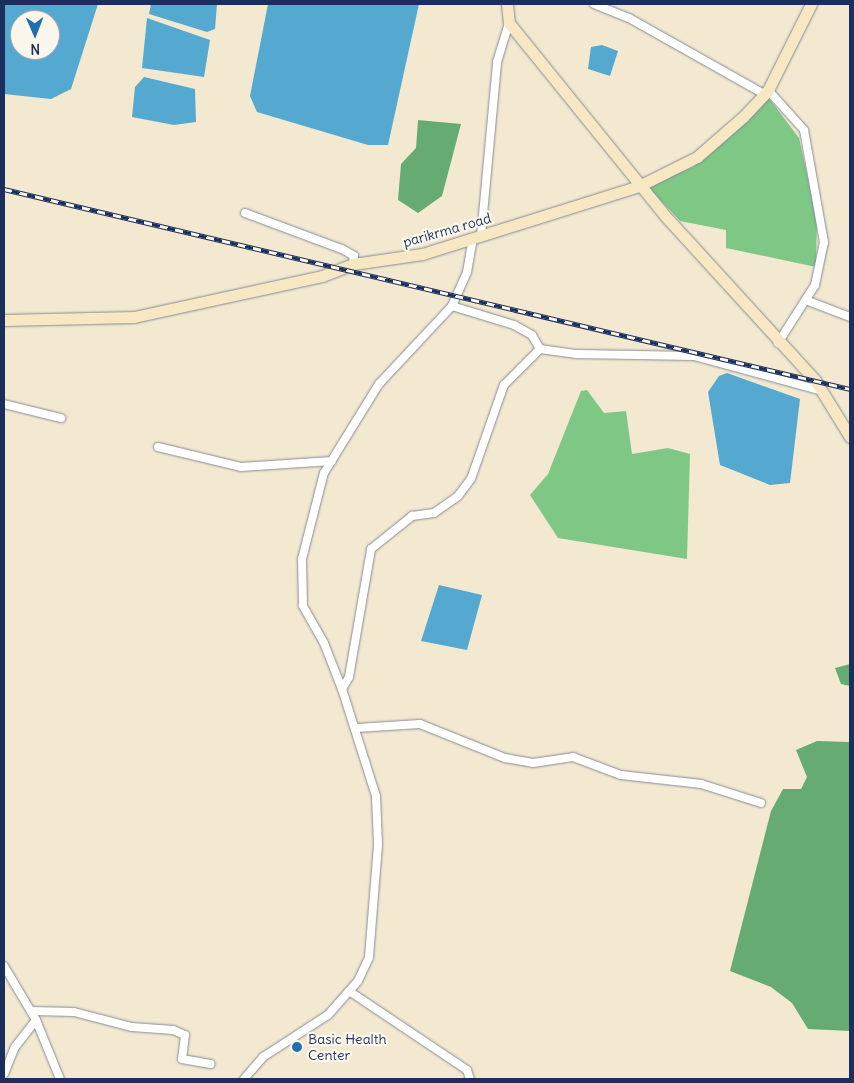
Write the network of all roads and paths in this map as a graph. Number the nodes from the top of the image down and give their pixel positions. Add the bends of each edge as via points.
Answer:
1 (506, 4) edge
2 (594, 4) edge
3 (811, 4) edge
4 (509, 23) junction
5 (766, 92) junction
6 (640, 186) junction
7 (245, 213) dead end
8 (477, 237) junction
9 (352, 264) junction
10 (808, 301) junction
11 (452, 306) junction
12 (850, 317) edge
13 (4, 320) edge
14 (778, 343) junction
15 (540, 349) junction
16 (819, 390) junction
17 (4, 404) edge
18 (61, 418) dead end
19 (850, 437) edge
20 (158, 447) dead end
21 (332, 461) junction
22 (342, 689) junction
23 (358, 728) junction
24 (761, 803) dead end
25 (4, 966) edge
26 (349, 991) junction
27 (31, 1011) junction
28 (36, 1020) junction
29 (211, 1064) dead end
30 (4, 1074) edge
31 (60, 1079) edge
32 (244, 1079) edge
33 (470, 1079) edge

1 - 4 street
2 - 5 street via 630,18
3 - 5 street, parikrma road
4 - 6 street
4 - 8 street via 497,62
5 - 6 street, parikrma road via 697,157
5 - 10 street via 804,130 815,171 824,258
6 - 8 street, parikrma road
6 - 14 street
7 - 9 street via 342,249 354,256
8 - 9 street, parikrma road via 380,264
8 - 11 street via 467,272
9 - 13 street, parikrma road via 322,276 134,317
10 - 12 street
10 - 14 street
11 - 15 street via 514,325 532,335
11 - 21 street via 379,384
14 - 16 street
15 - 16 street via 577,354 694,356
15 - 22 street via 504,385 471,479 458,496 434,513 412,516 371,549 349,678
16 - 19 street
17 - 18 street
20 - 21 street via 241,467
21 - 22 street via 312,510 300,594
22 - 23 street
23 - 24 street via 420,724 505,758 533,763 573,757 620,776 701,784
23 - 26 street via 376,796 378,844 372,944 364,969
25 - 27 street
26 - 32 street via 317,1024 263,1057
26 - 33 street via 467,1070
27 - 28 street
27 - 29 street via 74,1012 132,1027 173,1030 185,1035 182,1059
28 - 30 street via 15,1047
28 - 31 street

